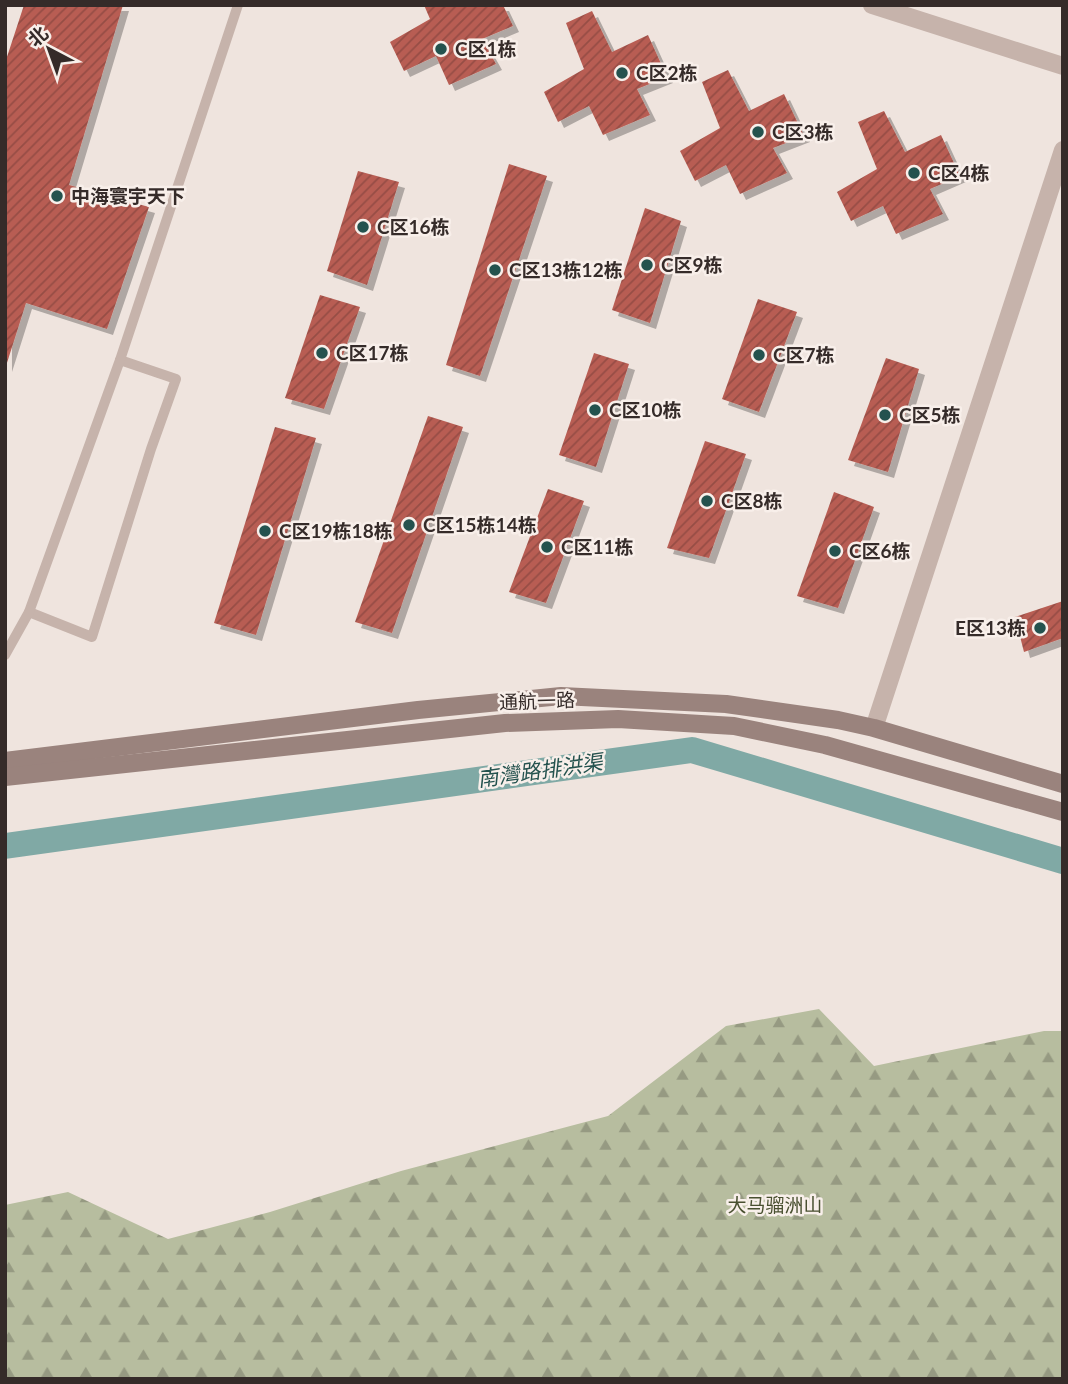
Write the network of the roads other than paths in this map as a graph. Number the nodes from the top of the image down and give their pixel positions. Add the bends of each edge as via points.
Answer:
1 (238, 5) edge
2 (872, 5) edge
3 (1063, 66) edge
4 (1063, 150) edge
5 (120, 360) junction
6 (29, 612) junction
7 (5, 655) edge
8 (873, 728) junction
9 (5, 761) edge
10 (5, 777) edge
11 (1063, 784) edge
12 (1063, 812) edge

1 - 5 lane
2 - 3 street
4 - 8 street
5 - 6 lane
5 - 6 lane via 176,379 92,637
6 - 7 lane
8 - 9 main road via 726,704 561,696
8 - 11 main road
10 - 12 main road, 通航一路 via 505,723 618,719 734,726 825,745

